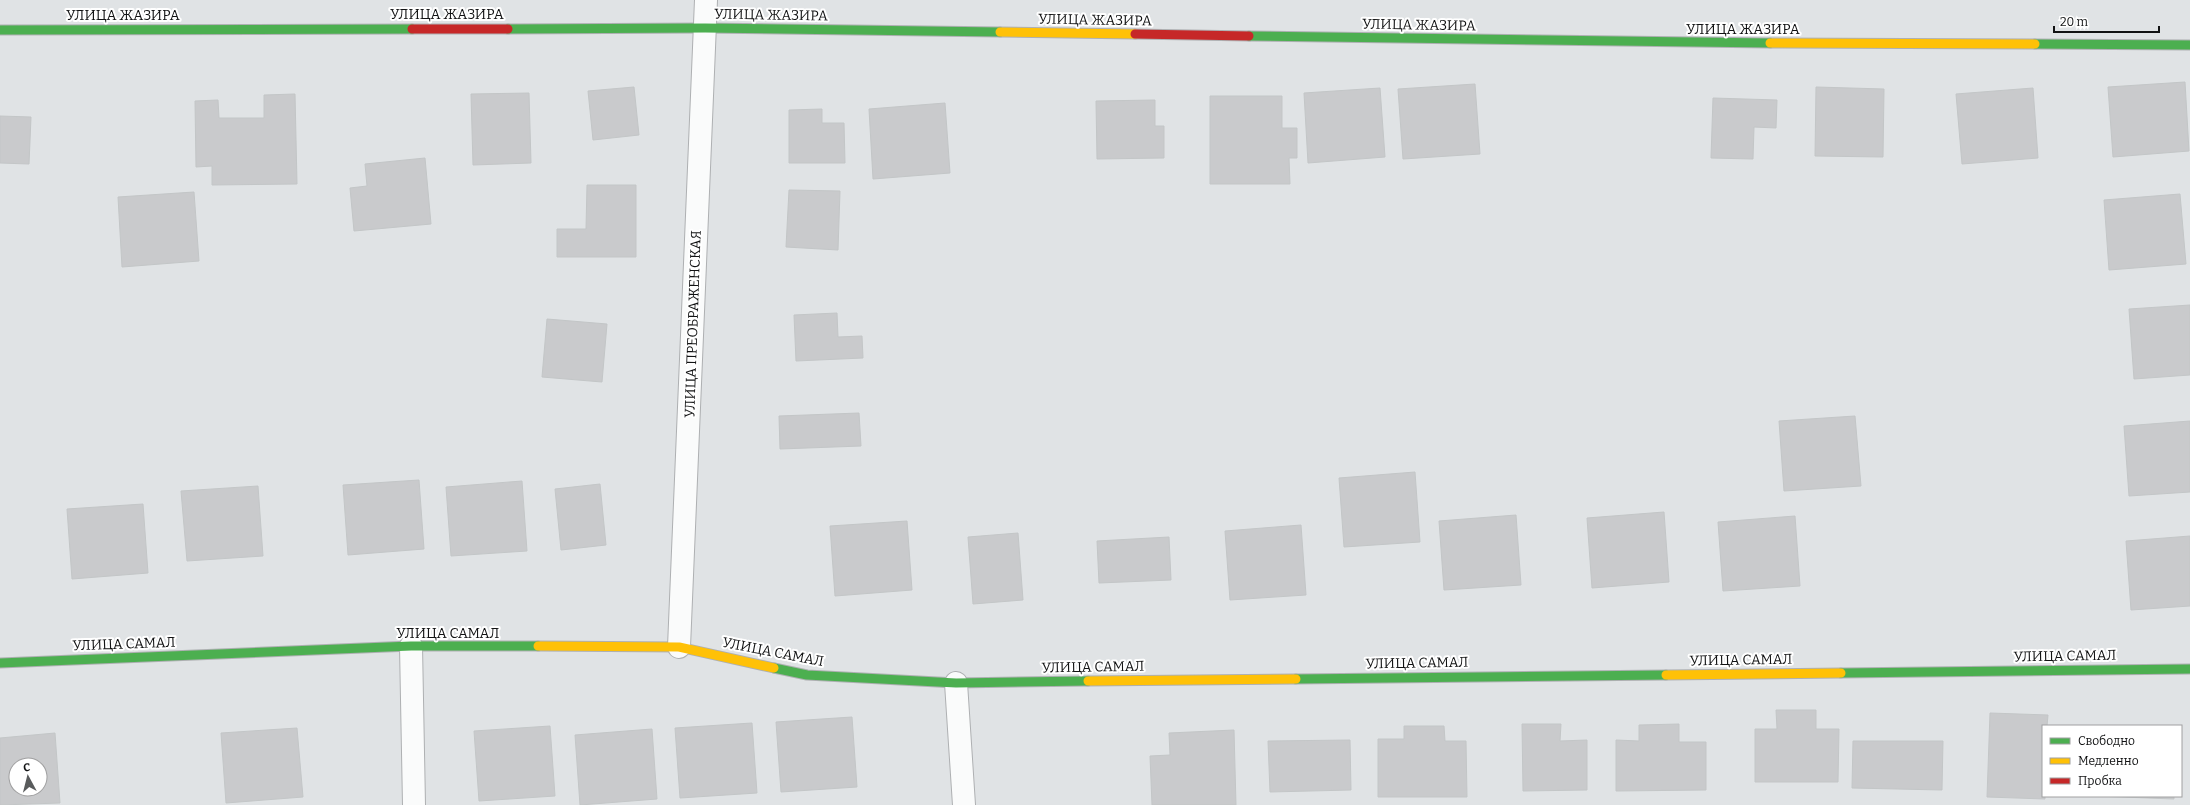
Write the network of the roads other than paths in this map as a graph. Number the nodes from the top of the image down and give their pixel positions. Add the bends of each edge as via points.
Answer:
1 (706, 0) edge
2 (705, 28) junction
3 (0, 30) edge
4 (2190, 45) edge
5 (410, 646) junction
6 (679, 647) junction
7 (0, 663) edge
8 (2190, 669) edge
9 (956, 683) junction
10 (414, 805) edge
11 (964, 805) edge

1 - 2 street, УЛИЦА ПРЕОБРАЖЕНСКАЯ
2 - 3 street, УЛИЦА ЖАЗИРА
2 - 4 street, УЛИЦА ЖАЗИРА via 1655,42
2 - 6 street, УЛИЦА ПРЕОБРАЖЕНСКАЯ
5 - 6 street, УЛИЦА САМАЛ
5 - 7 street, УЛИЦА САМАЛ
5 - 10 street
6 - 9 street, УЛИЦА САМАЛ via 807,675
8 - 9 street, УЛИЦА САМАЛ
9 - 11 street

